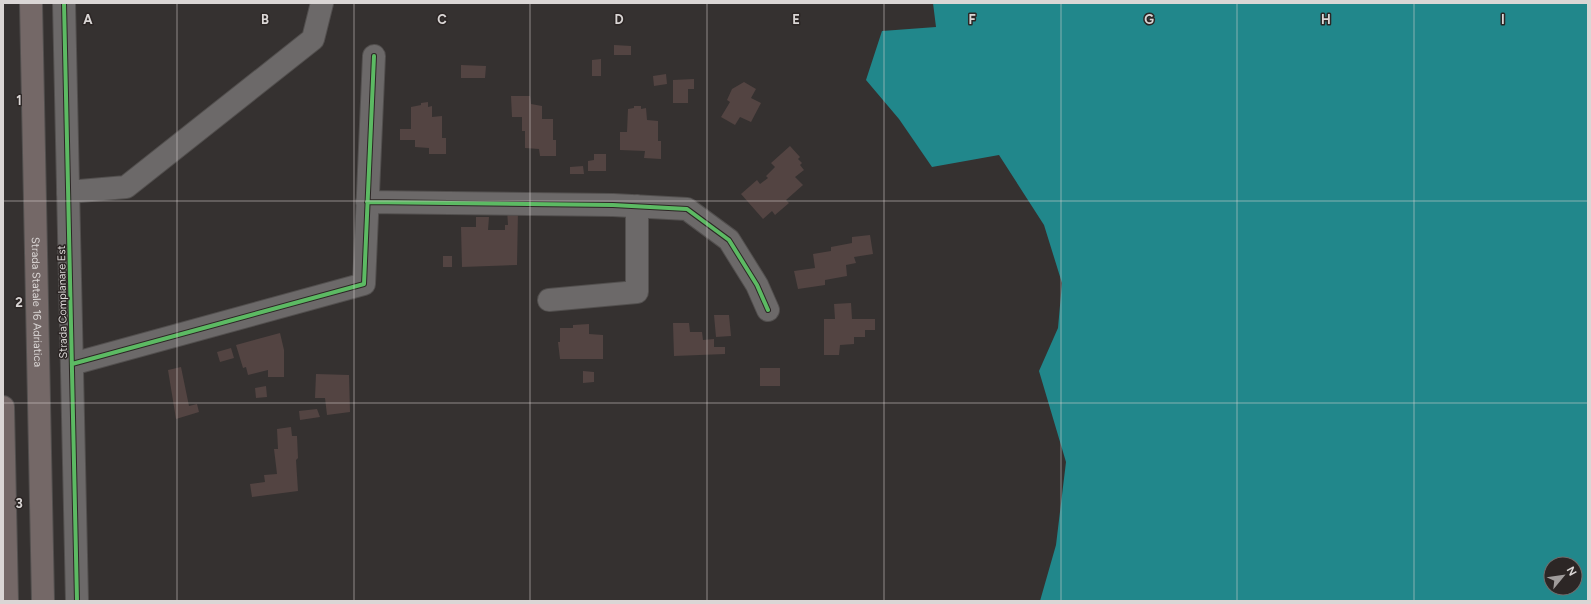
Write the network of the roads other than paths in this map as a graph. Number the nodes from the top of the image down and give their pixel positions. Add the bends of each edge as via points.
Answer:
1 (31, 3) edge
2 (64, 3) edge
3 (322, 3) edge
4 (374, 56) dead end
5 (68, 192) junction
6 (367, 202) junction
7 (637, 206) junction
8 (549, 300) dead end
9 (768, 310) dead end
10 (72, 364) junction
11 (3, 407) edge
12 (7, 601) edge
13 (43, 601) edge
14 (77, 601) edge

1 - 13 highway, Strada Statale 16 Adriatica
2 - 5 street, Strada Complanare Est
3 - 5 street via 313,39 126,187
4 - 6 street
5 - 10 street, Strada Complanare Est
6 - 7 street
6 - 10 street via 364,284
7 - 8 street via 637,292
7 - 9 street via 687,209 729,240 757,285
10 - 14 street, Strada Complanare Est
11 - 12 highway

